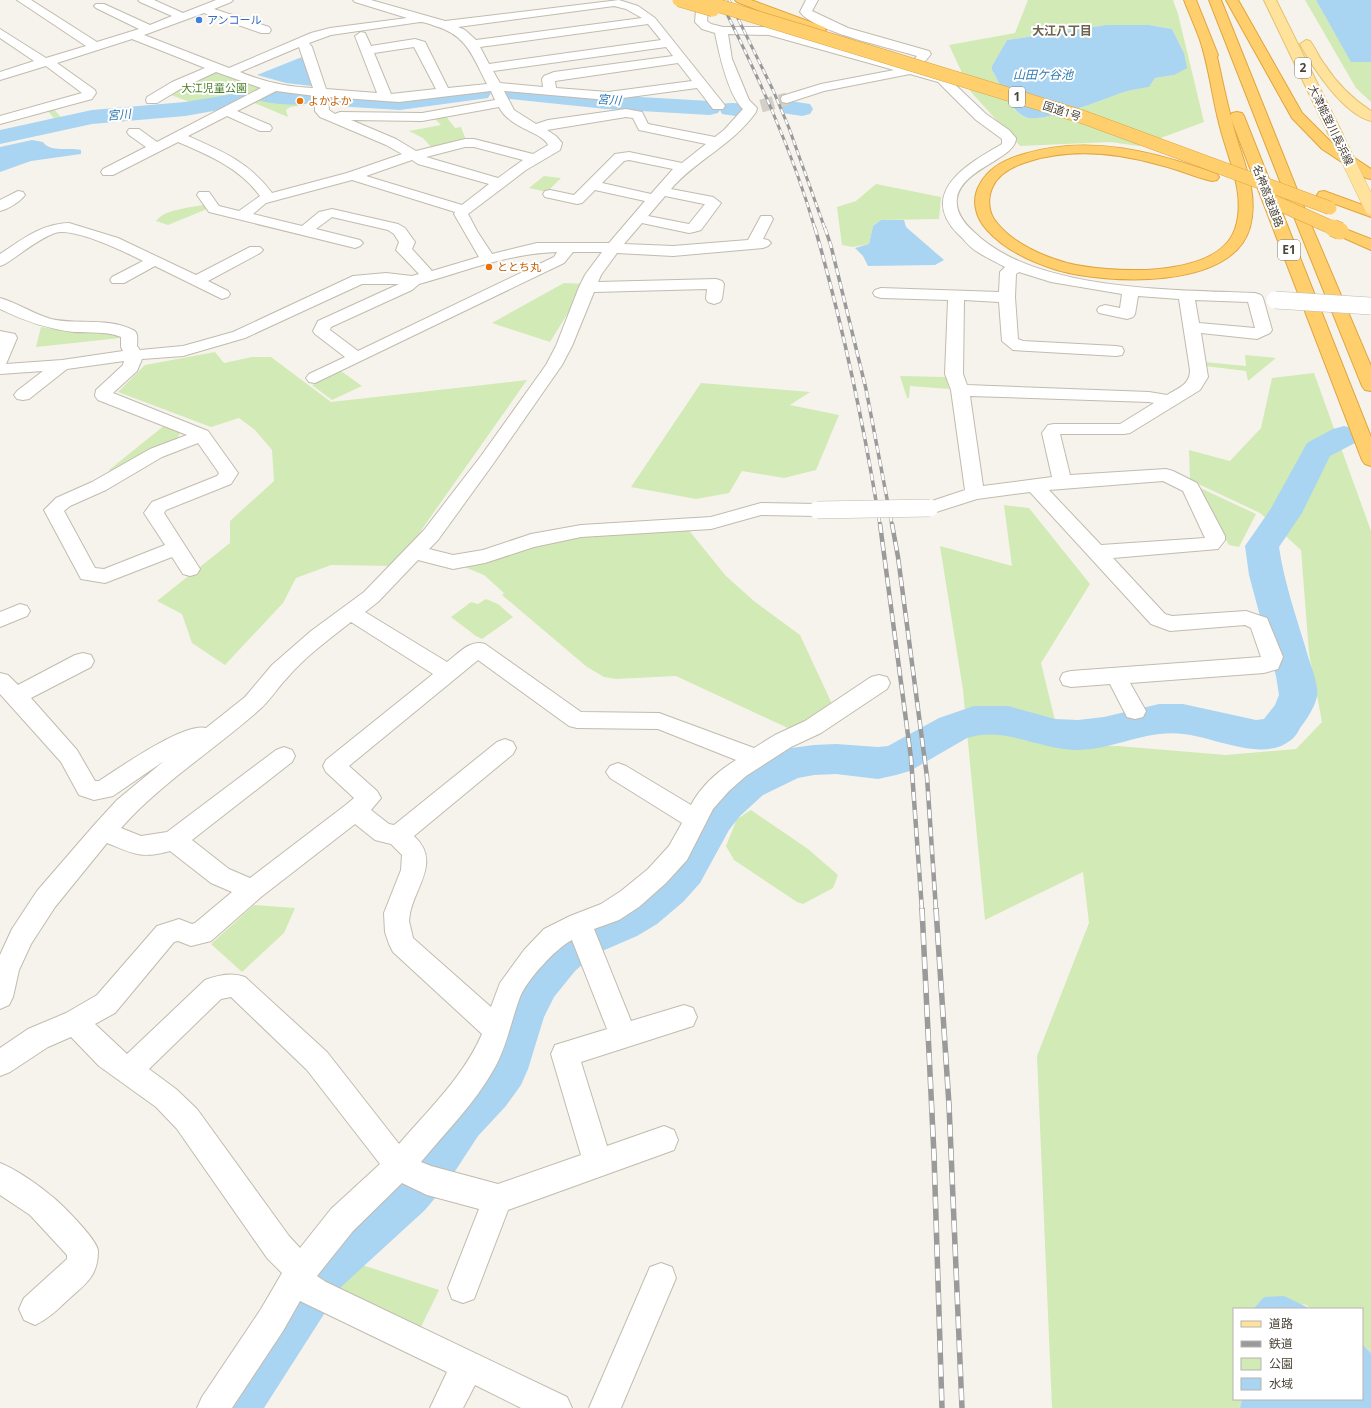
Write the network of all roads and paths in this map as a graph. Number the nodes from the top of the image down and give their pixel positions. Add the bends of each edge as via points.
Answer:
1 (23, 0) edge
2 (144, 0) edge
3 (227, 0) edge
4 (359, 0) edge
5 (671, 0) edge
6 (680, 0) edge
7 (723, 0) edge
8 (740, 0) edge
9 (812, 0) edge
10 (1190, 0) edge
11 (1215, 0) edge
12 (1232, 0) edge
13 (1270, 0) edge
14 (595, 2) edge
15 (566, 4) edge
16 (700, 4) edge
17 (100, 6) dead end
18 (204, 9) junction
19 (183, 17) junction
20 (426, 19) junction
21 (651, 20) junction
22 (445, 25) junction
23 (835, 27) junction
24 (358, 28) junction
25 (149, 29) junction
26 (265, 30) dead end
27 (820, 30) junction
28 (720, 31) junction
29 (0, 33) edge
30 (1300, 33) dead end
31 (133, 35) junction
32 (1206, 40) junction
33 (301, 42) junction
34 (812, 42) junction
35 (836, 42) junction
36 (668, 43) junction
37 (473, 44) junction
38 (96, 47) junction
39 (367, 50) junction
40 (681, 59) junction
41 (47, 62) junction
42 (215, 68) junction
43 (485, 68) junction
44 (911, 70) junction
45 (228, 73) junction
46 (0, 76) edge
47 (700, 84) junction
48 (496, 87) junction
49 (144, 88) dead end
50 (272, 88) junction
51 (551, 92) junction
52 (321, 93) junction
53 (444, 93) junction
54 (386, 98) junction
55 (787, 99) tunnel mouth
56 (503, 102) junction
57 (718, 106) dead end
58 (226, 112) junction
59 (1371, 117) edge
60 (333, 118) junction
61 (0, 120) edge
62 (265, 128) dead end
63 (535, 130) junction
64 (134, 132) dead end
65 (1315, 135) junction
66 (176, 136) junction
67 (717, 142) junction
68 (155, 148) junction
69 (414, 156) junction
70 (534, 159) junction
71 (683, 167) junction
72 (1371, 169) edge
73 (108, 172) dead end
74 (1371, 175) edge
75 (352, 176) junction
76 (500, 182) junction
77 (592, 185) junction
78 (550, 194) dead end
79 (18, 195) dead end
80 (204, 195) dead end
81 (657, 195) junction
82 (268, 198) junction
83 (1327, 202) junction
84 (0, 207) edge
85 (464, 210) junction
86 (1368, 211) edge
87 (241, 216) junction
88 (637, 218) junction
89 (766, 219) dead end
90 (1371, 226) edge
91 (304, 231) junction
92 (355, 243) dead end
93 (1371, 246) edge
94 (565, 247) junction
95 (613, 248) junction
96 (254, 250) dead end
97 (488, 259) junction
98 (0, 261) edge
99 (154, 261) junction
100 (1018, 266) junction
101 (430, 277) junction
102 (118, 280) dead end
103 (196, 281) junction
104 (413, 281) junction
105 (587, 287) junction
106 (1131, 290) junction
107 (881, 293) dead end
108 (222, 294) dead end
109 (956, 295) junction
110 (1186, 295) junction
111 (1007, 297) junction
112 (1254, 298) junction
113 (714, 299) dead end
114 (0, 303) edge
115 (1371, 306) edge
116 (1105, 310) dead end
117 (1192, 327) junction
118 (0, 336) edge
119 (1116, 351) dead end
120 (135, 354) junction
121 (356, 358) junction
122 (0, 360) edge
123 (62, 366) junction
124 (0, 369) edge
125 (315, 378) dead end
126 (1371, 386) edge
127 (960, 390) junction
128 (23, 395) dead end
129 (1169, 401) junction
130 (202, 435) junction
131 (1371, 460) edge
132 (1062, 482) junction
133 (1035, 486) junction
134 (975, 493) junction
135 (176, 548) junction
136 (1096, 552) junction
137 (416, 553) junction
138 (190, 569) dead end
139 (20, 611) dead end
140 (350, 612) junction
141 (0, 620) edge
142 (83, 661) dead end
143 (448, 673) junction
144 (1116, 676) junction
145 (1071, 679) dead end
146 (0, 681) edge
147 (879, 683) dead end
148 (16, 696) junction
149 (1135, 711) dead end
150 (228, 722) junction
151 (505, 748) dead end
152 (284, 756) dead end
153 (756, 758) junction
154 (618, 772) dead end
155 (355, 811) junction
156 (696, 820) junction
157 (103, 831) junction
158 (398, 836) junction
159 (174, 840) junction
160 (252, 890) junction
161 (582, 933) junction
162 (3, 970) edge
163 (0, 997) edge
164 (684, 1017) dead end
165 (75, 1022) junction
166 (497, 1030) junction
167 (623, 1036) junction
168 (0, 1064) edge
169 (128, 1071) junction
170 (664, 1140) dead end
171 (598, 1164) junction
172 (412, 1173) junction
173 (0, 1177) edge
174 (498, 1199) junction
175 (661, 1278) dead end
176 (304, 1282) junction
177 (463, 1288) dead end
178 (35, 1309) dead end
179 (468, 1365) junction
180 (213, 1408) edge
181 (446, 1408) edge
182 (556, 1408) edge
183 (605, 1408) edge

1 - 38 street
2 - 19 street
3 - 18 street
4 - 20 street
5 - 16 street
6 - 35 highway, bridge via 746,21
7 - 27 highway, 国道1号 / 1
8 - 27 highway
9 - 23 street via 806,12
10 - 32 highway, 名神高速道路 / E1
11 - 126 highway, 名神高速道路 / E1
12 - 65 highway via 1297,115
13 - 86 main road, 大津能登川長浜線 / 2, bridge via 1336,135
14 - 15 street
14 - 21 street via 624,3 644,13
15 - 22 street
16 - 28 street via 700,19 704,26
16 - 35 highway, 国道1号 / 1, bridge
17 - 25 street
18 - 19 street
18 - 26 street
19 - 25 street
20 - 22 street
20 - 24 street
21 - 36 street
21 - 37 street
22 - 37 street via 461,33
23 - 34 street
23 - 44 street via 926,54
24 - 33 street via 330,32
24 - 39 street
25 - 31 street
27 - 83 highway, 国道1号 / 1 via 1100,114 1210,152
28 - 34 street via 759,29
28 - 67 street via 726,59 743,102 756,107
29 - 41 street
30 - 59 main road, 大津能登川長浜線 / 2 via 1333,86
31 - 38 street
31 - 42 street
32 - 93 highway, bridge via 1226,124 1244,182 1245,197 1244,218 1241,230 1223,253 1197,266 1165,274 1122,276 1081,270 1037,257 1012,244 992,226 981,205 981,198 986,184 997,172 1020,159 1045,152 1084,150 1122,153 1174,164 1212,177 1340,231
32 - 131 highway, 名神高速道路 / E1
33 - 45 street
33 - 52 street via 306,47
34 - 44 street
35 - 83 highway, 国道1号 / 1, bridge via 1134,134
36 - 40 street
36 - 43 street
37 - 43 street
38 - 41 street
39 - 53 street via 421,45
39 - 54 street
40 - 47 street
40 - 51 street via 554,76 548,79
41 - 46 street
41 - 61 street via 90,93 87,96
42 - 45 street
42 - 49 street via 177,85 156,98
43 - 48 street
44 - 55 street via 821,88
44 - 100 street via 942,79 981,117 1009,138 1007,147 972,167 960,179 952,192 950,205 953,217 963,233 982,248
45 - 50 street
47 - 51 street via 608,96
47 - 57 street
48 - 51 street
48 - 53 street
48 - 56 street
50 - 52 street
50 - 58 street
52 - 54 street
52 - 60 street via 322,111
53 - 54 street
56 - 60 street via 422,117 347,115
56 - 63 street via 514,118
58 - 62 street
58 - 66 street
60 - 69 street via 391,142
63 - 67 street via 548,124 626,113 640,118 644,127
63 - 70 street via 550,138 555,147
64 - 68 street
65 - 72 highway via 1342,154
65 - 74 highway via 1339,155
66 - 68 street
66 - 82 street via 220,155 242,169 254,178
67 - 71 street
68 - 73 street
69 - 70 street via 474,143
69 - 75 street
69 - 76 street via 422,161
70 - 76 street
71 - 77 street via 629,156 620,157
71 - 81 street
75 - 82 street
75 - 85 street
76 - 85 street
77 - 78 street via 577,200
77 - 81 street
79 - 84 street
80 - 87 street via 214,209
81 - 88 street
81 - 88 street via 708,200 714,203 696,227 689,229
82 - 87 street via 261,200
83 - 86 highway, 国道1号 / 1
83 - 90 highway, 国道1号 / 1
85 - 97 street via 461,214
87 - 91 street
88 - 95 street
89 - 95 street via 758,243 674,251
91 - 92 street
91 - 101 street via 324,215 332,213 393,227 400,231 407,242 404,250
94 - 95 street
94 - 97 street via 537,248
94 - 121 street via 565,254 559,260
95 - 105 street
96 - 103 street
97 - 101 street
98 - 99 street via 54,228 65,226 109,239
99 - 102 street
99 - 103 street
100 - 106 street via 1076,282
100 - 111 street via 1008,272
101 - 104 street
103 - 108 street
104 - 120 street via 359,279 270,322 212,344 184,351
104 - 121 street via 406,287 324,324 321,331
105 - 113 street via 716,284
105 - 137 street via 554,365 487,460
106 - 110 street
106 - 116 street via 1127,314
107 - 109 street
109 - 111 street
109 - 127 street via 954,374
110 - 112 street
110 - 117 street
111 - 119 street via 1010,341 1018,346
112 - 115 street, bridge
112 - 117 street via 1264,330 1257,334
114 - 120 street via 42,322 80,328 117,329 129,334 129,346
117 - 129 street via 1199,377 1194,386
118 - 122 street via 9,338
120 - 123 street
120 - 130 street via 131,367 105,390 104,396
121 - 125 street
123 - 124 street
123 - 128 street
127 - 129 street via 1149,397
127 - 134 street
129 - 132 street via 1124,429 1054,429 1051,433
130 - 135 street via 229,473 224,480 159,506 154,513
130 - 135 street via 156,453 99,486 63,502 54,510 88,574 105,576
132 - 133 street
132 - 136 street via 1166,475 1190,487 1216,536 1211,544
133 - 134 street
133 - 136 street
134 - 137 street, bridge via 930,508 761,509 711,523 581,531 531,541 485,556 453,562
135 - 138 street
136 - 144 street via 1158,619 1170,624 1246,618 1254,620 1260,623 1272,657 1270,663 1264,665
137 - 140 street via 371,598
139 - 141 street
140 - 143 street
140 - 150 street via 280,670 253,703
142 - 148 street
143 - 153 street via 478,649 578,720 659,721
143 - 155 street via 334,766 370,798
144 - 145 street
144 - 149 street
146 - 148 street
147 - 153 street via 813,726
148 - 150 street via 69,756 87,788 94,791 105,789 154,756
150 - 157 street via 125,807
151 - 158 street
152 - 159 street
153 - 156 street via 721,784 706,802
154 - 156 street
155 - 158 street via 383,833
155 - 160 street
156 - 161 street via 678,853 657,876
157 - 159 street via 140,846
157 - 162 street via 46,899
158 - 166 street via 414,851 413,869 396,910 396,928 402,944
159 - 160 street via 220,876
160 - 165 street via 202,933 191,935 179,930 166,934 106,1004
161 - 166 street via 553,937 533,958 509,991
161 - 167 street
162 - 163 street
164 - 167 street
165 - 168 street via 38,1038
165 - 169 street via 109,1057
166 - 172 street via 468,1085
167 - 171 street via 565,1054
169 - 172 street via 214,988 236,986 317,1061
169 - 176 street via 166,1098 187,1119
170 - 171 street
171 - 174 street
172 - 174 street
172 - 176 street via 342,1220
173 - 178 street via 40,1205 83,1250 81,1268
174 - 177 street
175 - 183 street
176 - 179 street
176 - 180 street via 272,1320
179 - 181 street
179 - 182 street

